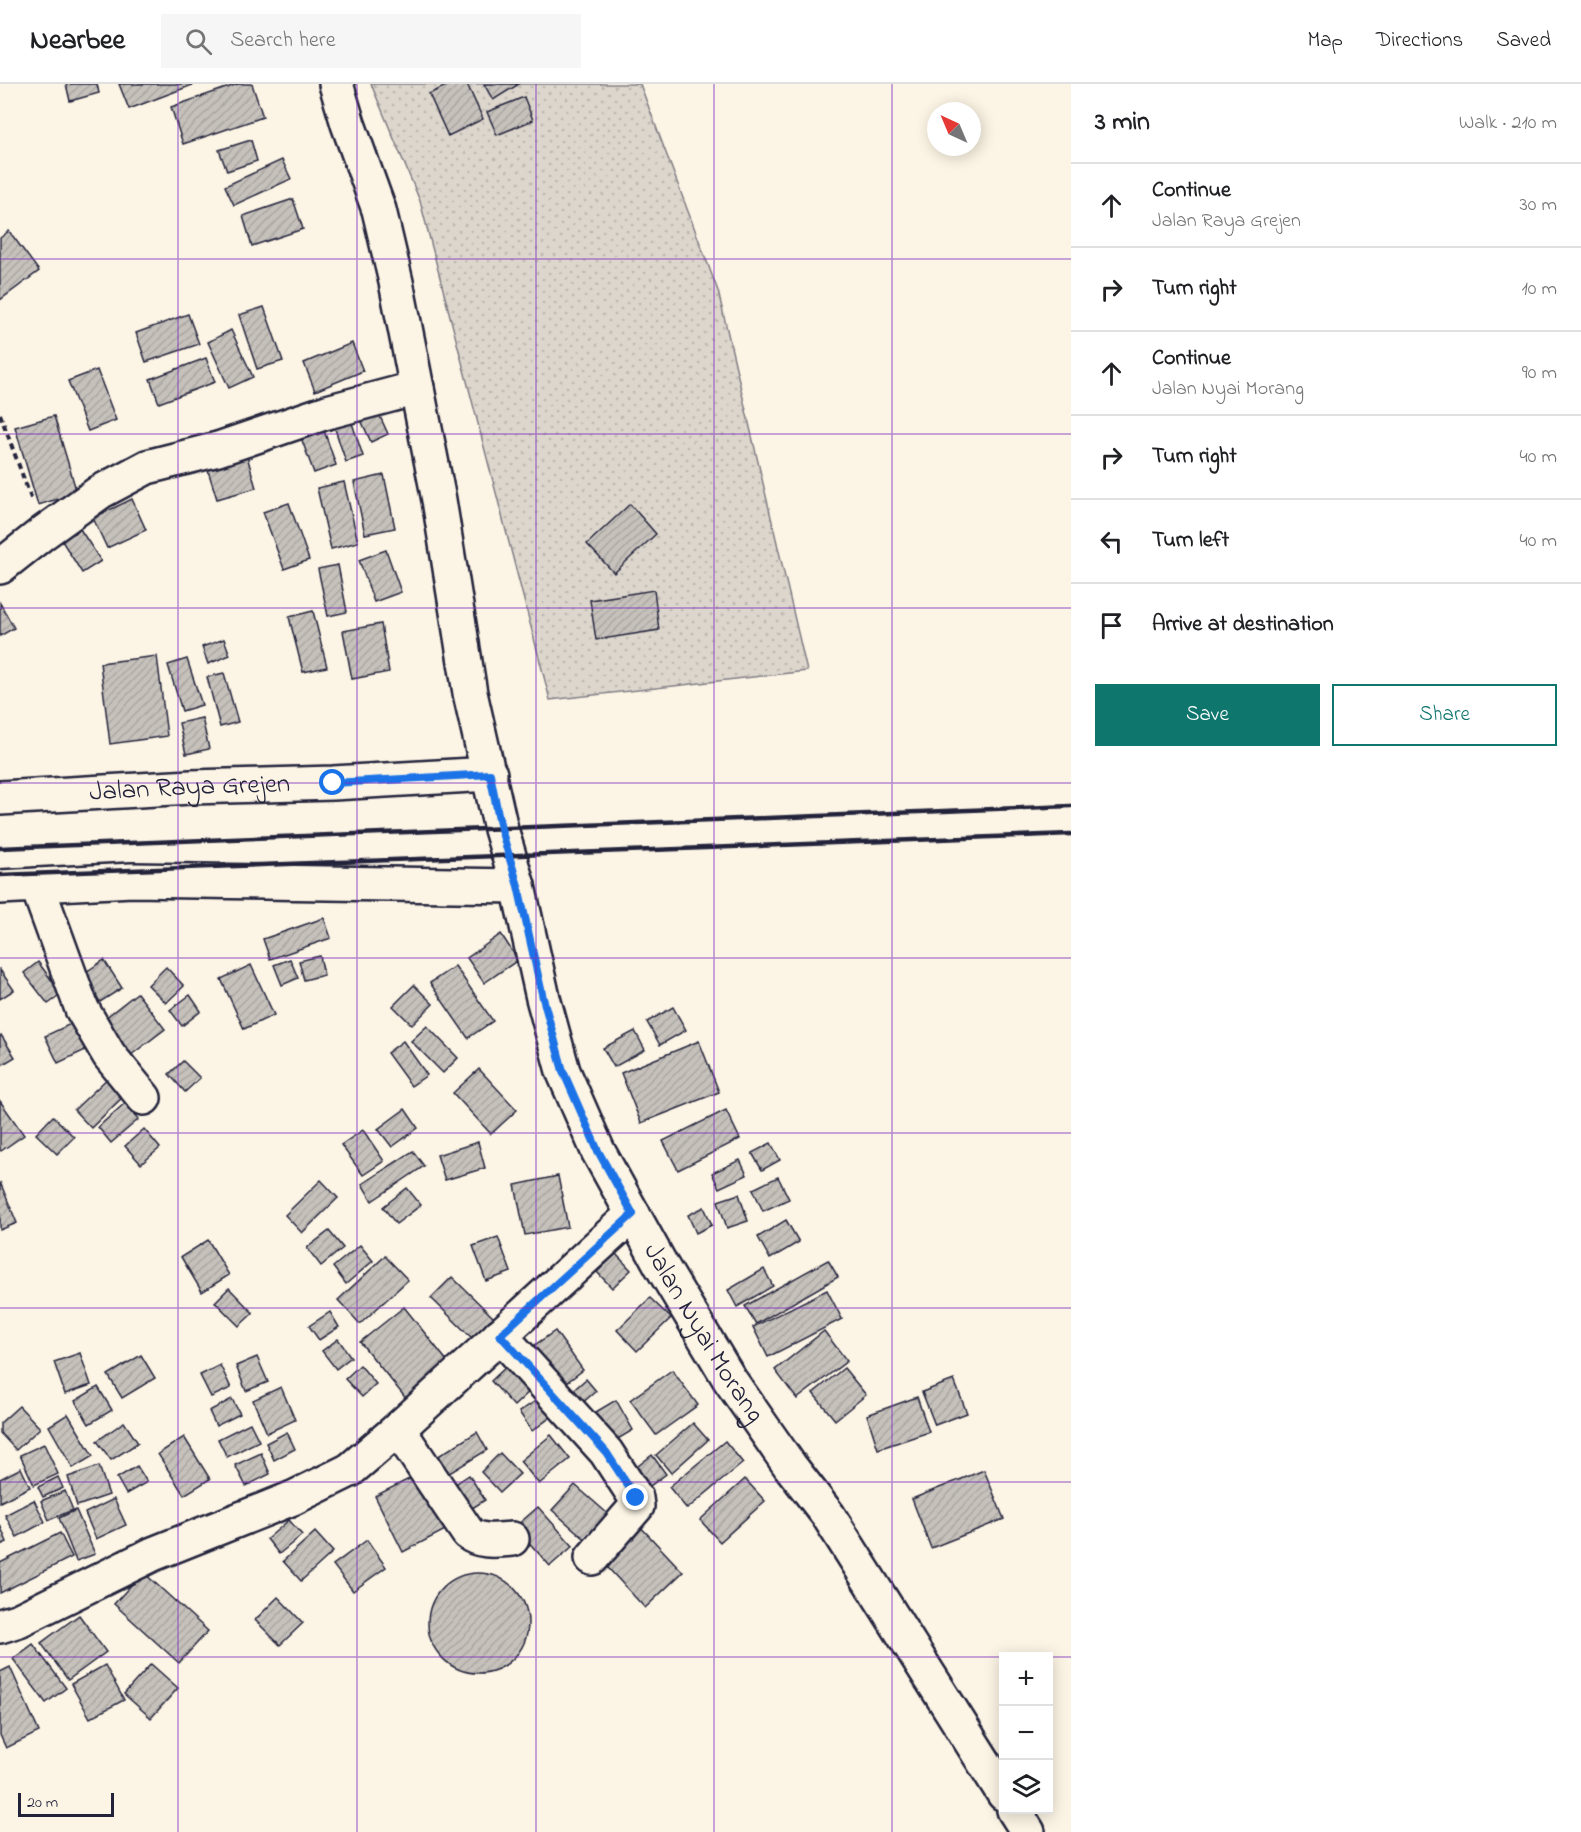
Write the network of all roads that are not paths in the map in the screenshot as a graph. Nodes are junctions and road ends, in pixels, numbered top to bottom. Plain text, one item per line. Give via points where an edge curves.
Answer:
1 (336, 84) edge
2 (417, 388) junction
3 (0, 567) edge
4 (490, 774) junction
5 (0, 798) edge
6 (37, 885) junction
7 (0, 886) edge
8 (518, 886) junction
9 (144, 1098) dead end
10 (633, 1214) junction
11 (500, 1335) junction
12 (398, 1428) junction
13 (512, 1539) dead end
14 (592, 1558) dead end
15 (0, 1626) edge
16 (999, 1786) edge
17 (1017, 1814) edge
18 (1028, 1832) edge

1 - 2 street, Jalan Nyai Morang via 379,210
2 - 3 street via 147,467 100,492
2 - 4 street, Jalan Nyai Morang via 470,693
4 - 5 street, Jalan Raya Grejen
4 - 8 street, Jalan Nyai Morang
6 - 7 street
6 - 8 street via 132,880
6 - 9 street via 82,1009 109,1055
8 - 10 street, Jalan Nyai Morang via 563,1071 598,1151
10 - 11 street
10 - 16 street, Jalan Nyai Morang via 730,1380 828,1515
11 - 12 street
11 - 14 street via 606,1452 636,1498 637,1506
12 - 13 street via 471,1536 489,1541
12 - 15 street via 350,1470 293,1498 153,1554
17 - 18 street

